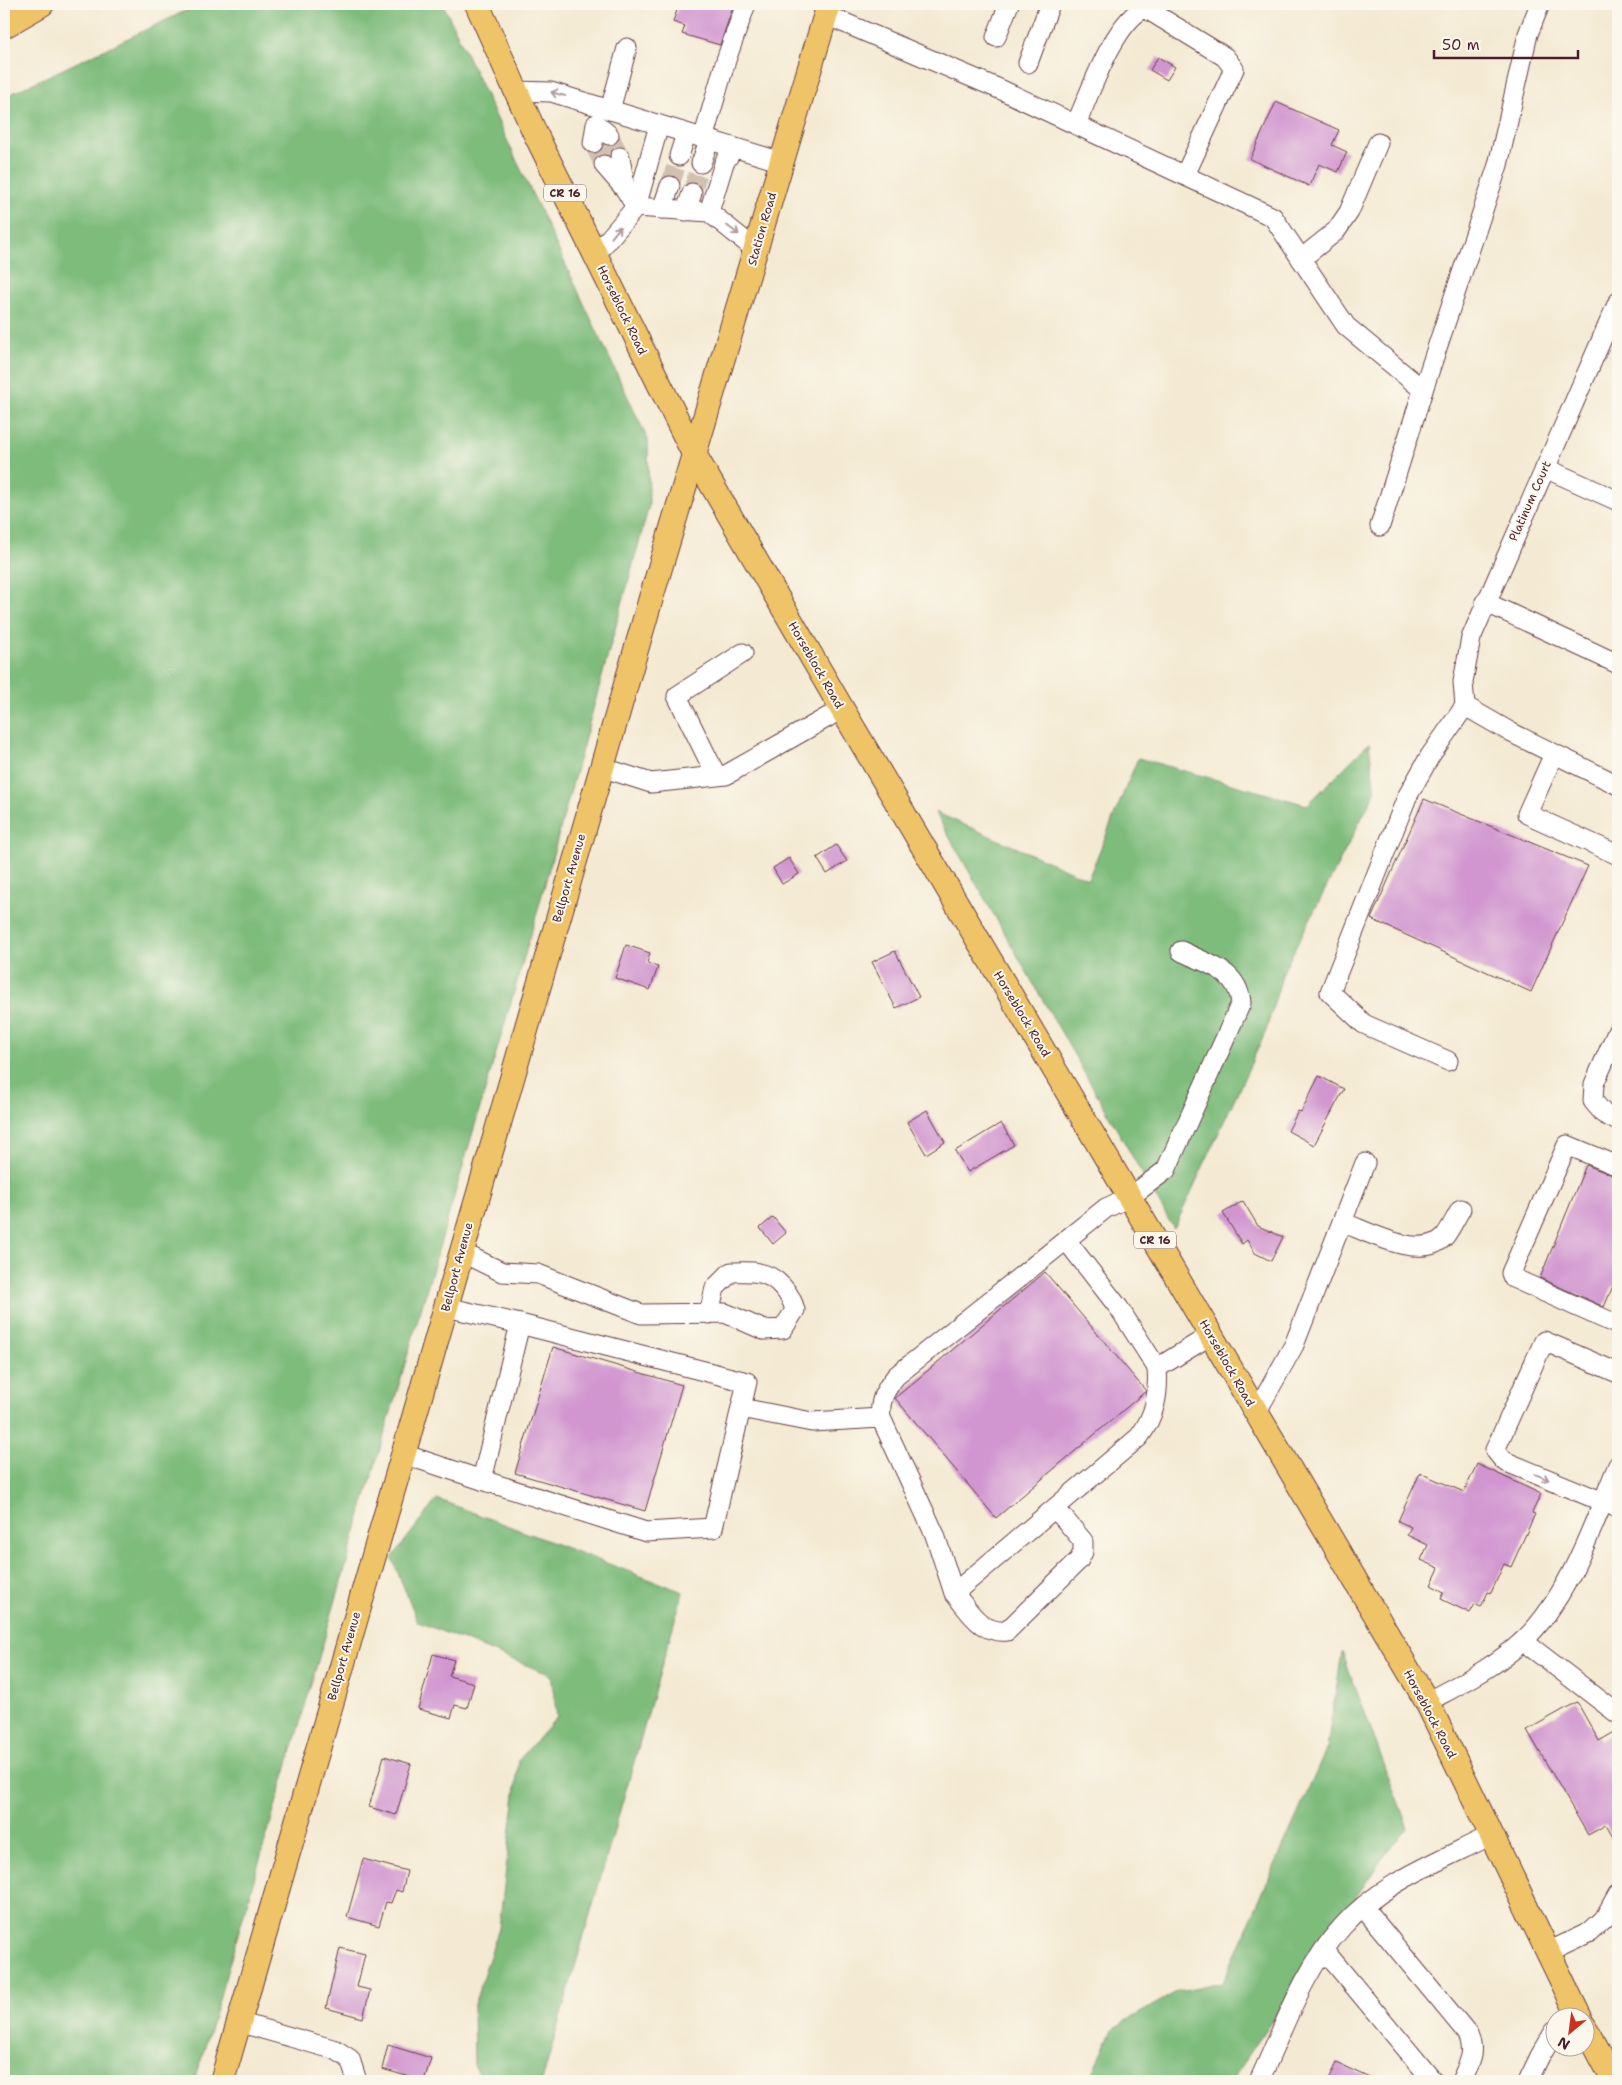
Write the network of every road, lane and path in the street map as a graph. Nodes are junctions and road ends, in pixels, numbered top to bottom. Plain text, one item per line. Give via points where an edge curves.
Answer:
1 (42, 4) edge
2 (477, 4) edge
3 (746, 4) edge
4 (1009, 4) edge
5 (1050, 4) edge
6 (1540, 4) edge
7 (827, 9) edge
8 (4, 26) edge
9 (996, 37) dead end
10 (628, 48) dead end
11 (1028, 63) dead end
12 (516, 91) junction
13 (601, 123) junction
14 (1076, 124) junction
15 (659, 125) junction
16 (700, 138) junction
17 (1378, 143) dead end
18 (734, 148) junction
19 (679, 156) tunnel mouth
20 (612, 161) tunnel mouth
21 (782, 162) junction
22 (701, 163) tunnel mouth
23 (1185, 175) junction
24 (670, 186) tunnel mouth
25 (636, 207) junction
26 (662, 209) junction
27 (709, 212) junction
28 (756, 250) junction
29 (595, 256) junction
30 (1301, 259) junction
31 (1617, 311) edge
32 (1423, 390) junction
33 (694, 454) junction
34 (1545, 468) junction
35 (1618, 501) edge
36 (1380, 526) dead end
37 (1485, 602) junction
38 (743, 653) dead end
39 (1618, 664) edge
40 (1465, 706) junction
41 (842, 709) junction
42 (1554, 754) junction
43 (601, 767) junction
44 (716, 775) junction
45 (1618, 786) edge
46 (1618, 854) edge
47 (1181, 951) dead end
48 (1618, 1030) edge
49 (1448, 1061) dead end
50 (1618, 1121) edge
51 (1366, 1162) dead end
52 (1618, 1166) edge
53 (1130, 1197) junction
54 (1461, 1209) dead end
55 (1342, 1222) junction
56 (1066, 1240) junction
57 (461, 1252) junction
58 (446, 1307) junction
59 (709, 1314) dead end
60 (520, 1324) junction
61 (1618, 1325) edge
62 (1210, 1335) junction
63 (1157, 1368) junction
64 (1618, 1373) edge
65 (740, 1408) junction
66 (1256, 1413) junction
67 (881, 1418) junction
68 (403, 1454) junction
69 (1618, 1465) edge
70 (482, 1480) junction
71 (1610, 1505) edge
72 (1055, 1508) junction
73 (954, 1593) junction
74 (1523, 1641) junction
75 (1427, 1702) junction
76 (1618, 1714) edge
77 (1491, 1835) junction
78 (1618, 1894) edge
79 (1363, 1907) junction
80 (1324, 1950) junction
81 (1548, 1952) junction
82 (1572, 2008) edge
83 (238, 2022) junction
84 (1594, 2048) edge
85 (1544, 2049) edge
86 (222, 2081) edge
87 (357, 2081) edge
88 (1259, 2081) edge
89 (1433, 2081) edge
90 (1462, 2081) edge
91 (1528, 2081) edge
92 (1613, 2081) edge

1 - 8 main road
2 - 12 main road, Horseblock Road / CR 16
3 - 16 street
4 - 9 street
5 - 11 street
6 - 32 street via 1528,34 1498,165
7 - 14 street
7 - 21 main road, Station Road
10 - 13 street
13 -> 12 street via 551,92
12 - 29 main road, Horseblock Road / CR 16
13 - 15 street
14 - 23 street
14 - 23 street via 1116,35 1134,13 1144,8 1225,57 1234,69
15 - 16 street
15 - 25 street
16 - 18 street
16 - 19 street
16 - 22 street
17 - 30 street via 1349,212 1336,230
18 - 21 street
18 - 27 street via 724,162
20 - 25 street
21 - 28 main road, Station Road
23 - 30 street via 1273,217
24 - 26 street
25 - 26 street
29 -> 25 street
26 - 27 street via 689,202
27 -> 28 street
28 - 33 main road, Station Road
29 - 33 main road, Horseblock Road / CR 16
30 - 32 street via 1346,326
31 - 34 street, Platinum Court
32 - 36 street
33 - 41 main road, Horseblock Road / CR 16
33 - 43 main road, Bellport Avenue
34 - 35 street
34 - 37 street, Platinum Court
37 - 39 street
37 - 40 street, Platinum Court via 1466,658
38 - 44 street via 677,696
40 - 42 street
40 - 49 street via 1430,756 1407,797 1330,992 1364,1024
41 - 44 street via 726,775
41 - 53 main road, Horseblock Road / CR 16
42 - 45 street
42 - 46 street via 1527,814
43 - 44 street via 651,784
43 - 57 main road, Bellport Avenue
47 - 53 street via 1232,978 1240,990 1241,1003 1166,1170
48 - 50 street via 1594,1084 1593,1100 1604,1114
51 - 55 street
52 - 61 street via 1568,1145 1511,1273 1520,1282
53 - 56 street via 1106,1208
53 - 62 main road, Horseblock Road / CR 16
54 - 55 street via 1444,1236 1429,1246 1410,1247
55 - 66 street via 1294,1345
56 - 63 street via 1119,1308
56 - 67 street via 896,1376 880,1404
57 - 58 main road, Bellport Avenue
57 - 59 street via 502,1272 538,1274 641,1314
58 - 60 street
58 - 68 main road, Bellport Avenue
60 - 65 street via 746,1382
60 - 70 street
62 - 63 street
62 - 66 main road, Horseblock Road / CR 16
63 - 72 street via 1159,1392 1149,1423 1139,1437
64 -> 71 street via 1544,1341 1495,1450 1498,1456
65 - 67 street via 812,1422
65 - 70 street via 713,1528 646,1532
66 - 75 main road, Horseblock Road / CR 16
67 - 73 street via 934,1535
68 - 70 street
68 - 83 main road, Bellport Avenue
69 - 71 street
71 - 74 street via 1557,1598
72 - 73 street
72 - 73 street via 1083,1542 1083,1552 1079,1560 1007,1631 995,1633 984,1627
74 - 75 street via 1486,1669
74 - 76 street
75 - 77 main road, Horseblock Road / CR 16
77 - 79 street via 1388,1888
77 - 81 main road, Horseblock Road / CR 16
78 - 81 street via 1604,1919 1590,1932
79 - 80 street via 1342,1926
79 - 90 street via 1468,2034 1473,2046
80 - 88 street via 1307,1978
80 - 89 street
81 - 82 main road, Horseblock Road / CR 16
83 - 86 main road, Bellport Avenue
83 - 87 street via 336,2050 350,2059
84 - 92 main road, Horseblock Road / CR 16
85 - 91 street

